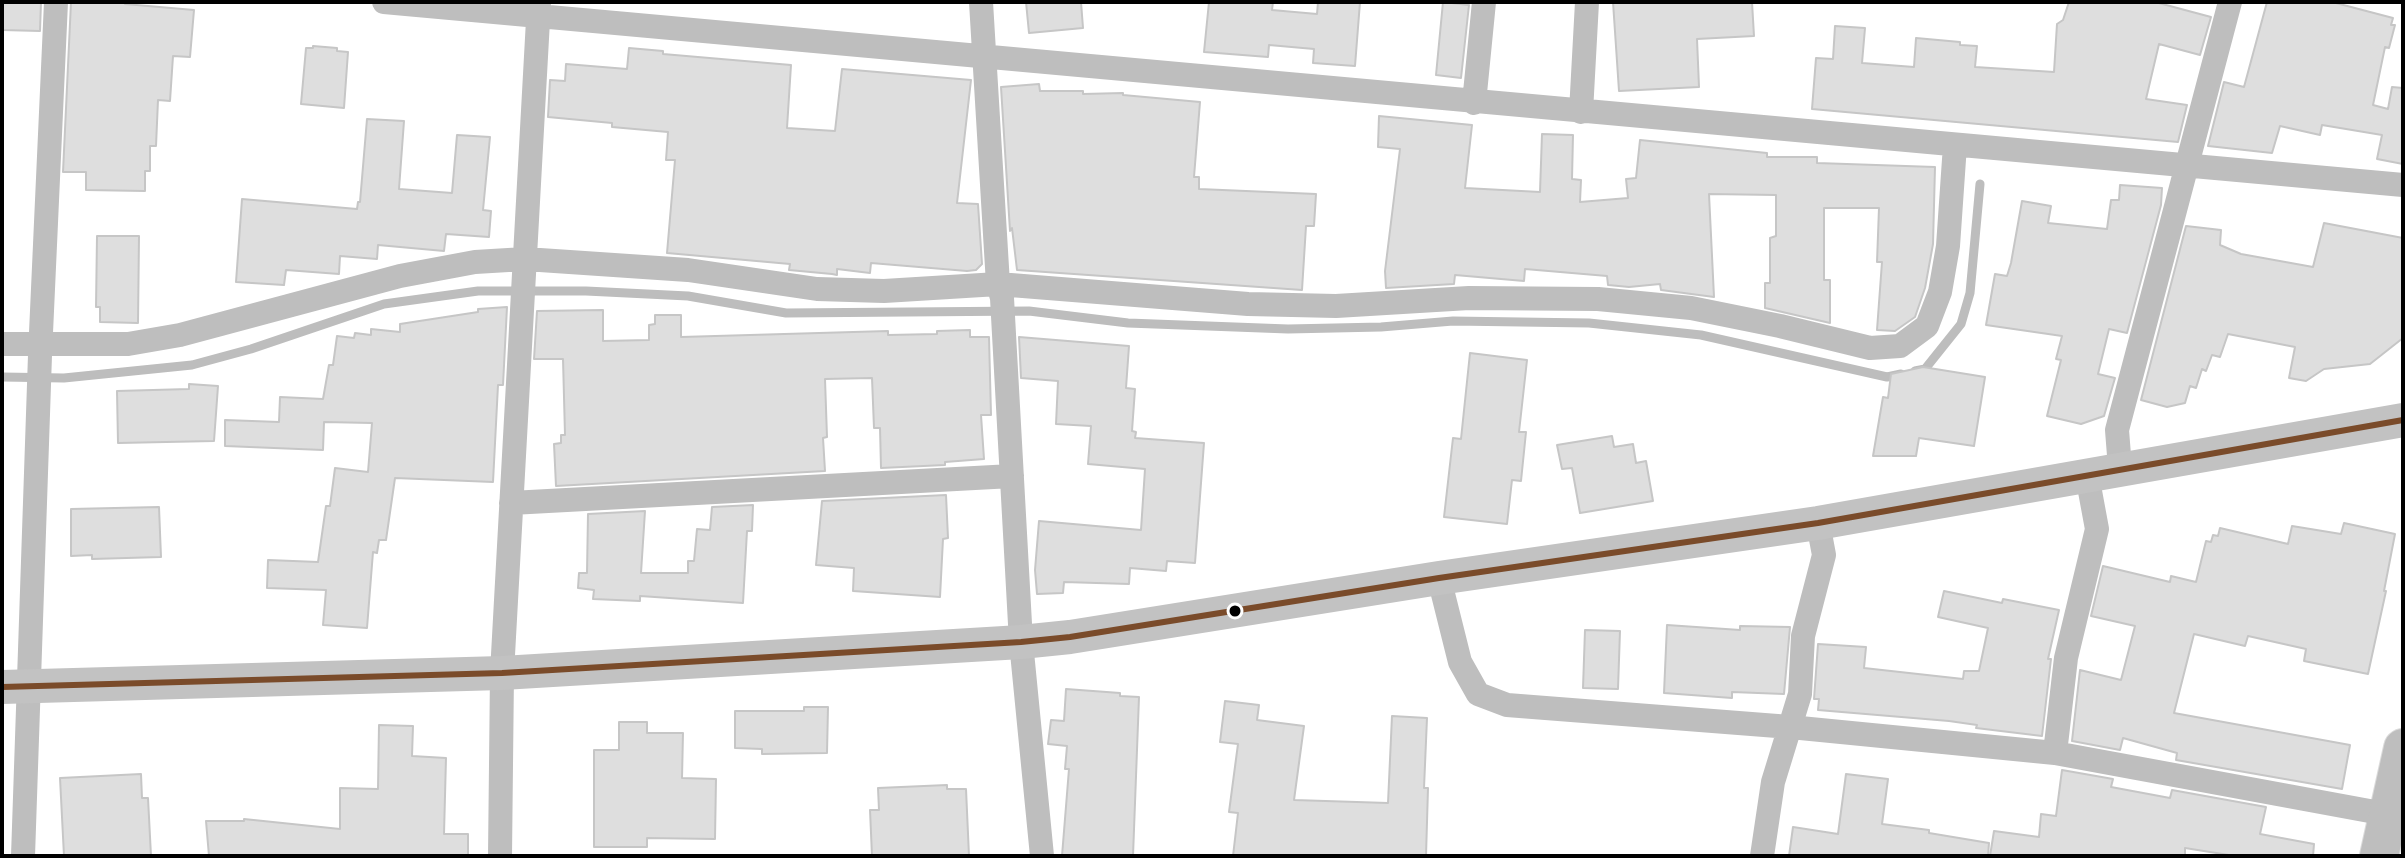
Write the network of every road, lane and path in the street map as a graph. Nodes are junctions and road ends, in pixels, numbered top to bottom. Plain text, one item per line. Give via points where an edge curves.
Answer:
1 (56, 2) edge
2 (384, 2) edge
3 (981, 2) edge
4 (1484, 2) edge
5 (1587, 2) edge
6 (2230, 2) edge
7 (539, 9) edge
8 (984, 55) junction
9 (1474, 103) junction
10 (1581, 112) junction
11 (1955, 145) junction
12 (2187, 164) junction
13 (2403, 185) edge
14 (524, 266) junction
15 (1001, 301) junction
16 (2, 344) edge
17 (40, 349) junction
18 (2403, 420) edge
19 (2120, 468) junction
20 (2087, 475) junction
21 (1012, 476) junction
22 (511, 503) junction
23 (1818, 523) junction
24 (1439, 578) junction
25 (1021, 642) junction
26 (502, 673) junction
27 (16, 687) edge
28 (1790, 727) junction
29 (2403, 748) edge
30 (2055, 753) junction
31 (2396, 816) edge
32 (23, 856) edge
33 (500, 856) edge
34 (1042, 856) edge
35 (1762, 856) edge
36 (2379, 856) edge

1 - 17 street
2 - 7 street
3 - 8 street
4 - 9 street
5 - 10 street
6 - 12 street
7 - 8 street
7 - 14 street
8 - 9 street
8 - 15 street
9 - 10 street
10 - 11 street
11 - 12 street
11 - 15 street via 1940,292 1927,326 1900,346 1870,348 1691,308 1598,299 1469,298 1336,306
12 - 13 street
12 - 19 street via 2117,430
14 - 15 street via 688,270 817,289
14 - 17 street via 475,262 400,276 180,335
14 - 22 street
15 - 21 street
16 - 17 street
17 - 27 street
18 - 19 main road
19 - 20 main road
20 - 23 main road
20 - 30 street via 2097,529 2066,658
21 - 22 street
21 - 25 street
22 - 26 street
23 - 24 main road
23 - 28 street via 1824,555 1803,636 1800,694
24 - 25 main road
24 - 28 street via 1460,662 1478,694 1507,705
25 - 26 main road
25 - 34 street
26 - 27 main road
26 - 33 street
27 - 32 street
28 - 30 street
28 - 35 street via 1773,782
29 - 31 main road
30 - 31 street
31 - 36 main road

